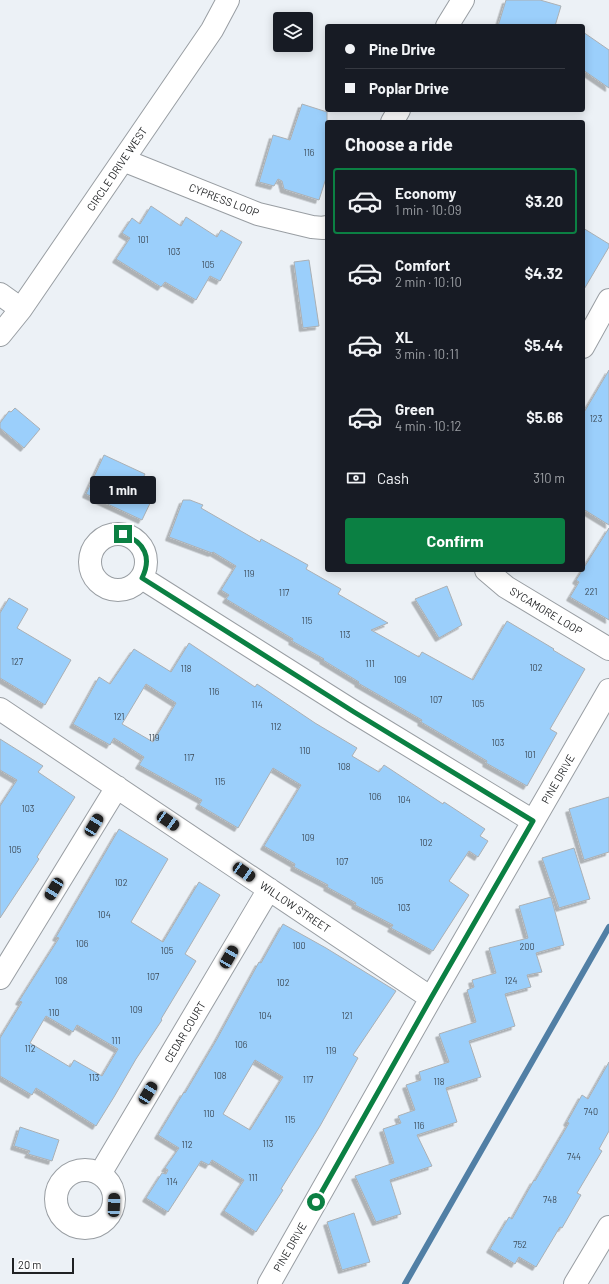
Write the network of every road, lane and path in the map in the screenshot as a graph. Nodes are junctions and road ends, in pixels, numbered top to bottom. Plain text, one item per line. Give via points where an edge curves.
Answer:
1 (228, 0) edge
2 (463, 0) edge
3 (449, 24) edge
4 (123, 160) junction
5 (325, 228) edge
6 (0, 294) edge
7 (609, 300) edge
8 (21, 309) junction
9 (0, 335) edge
10 (585, 343) edge
11 (488, 572) edge
12 (142, 578) dead end
13 (609, 649) edge
14 (609, 690) edge
15 (0, 709) edge
16 (117, 787) junction
17 (533, 821) junction
18 (269, 889) junction
19 (0, 978) edge
20 (431, 998) junction
21 (100, 1174) dead end
22 (609, 1227) edge
23 (269, 1284) edge
24 (575, 1284) edge

1 - 4 street, CIRCLE DRIVE WEST via 212,30
2 - 3 street
4 - 5 street, CYPRESS LOOP via 258,214 312,227
4 - 8 street, CIRCLE DRIVE WEST
6 - 8 street
7 - 10 street
8 - 9 street, CIRCLE DRIVE WEST
11 - 13 street, SYCAMORE LOOP via 506,587
12 - 17 street
14 - 17 street, PINE DRIVE
15 - 16 street, WILLOW STREET
16 - 18 street, WILLOW STREET
16 - 19 street
17 - 20 street, PINE DRIVE
18 - 20 street, WILLOW STREET
18 - 21 street, CEDAR COURT
20 - 23 street, PINE DRIVE
22 - 24 street

